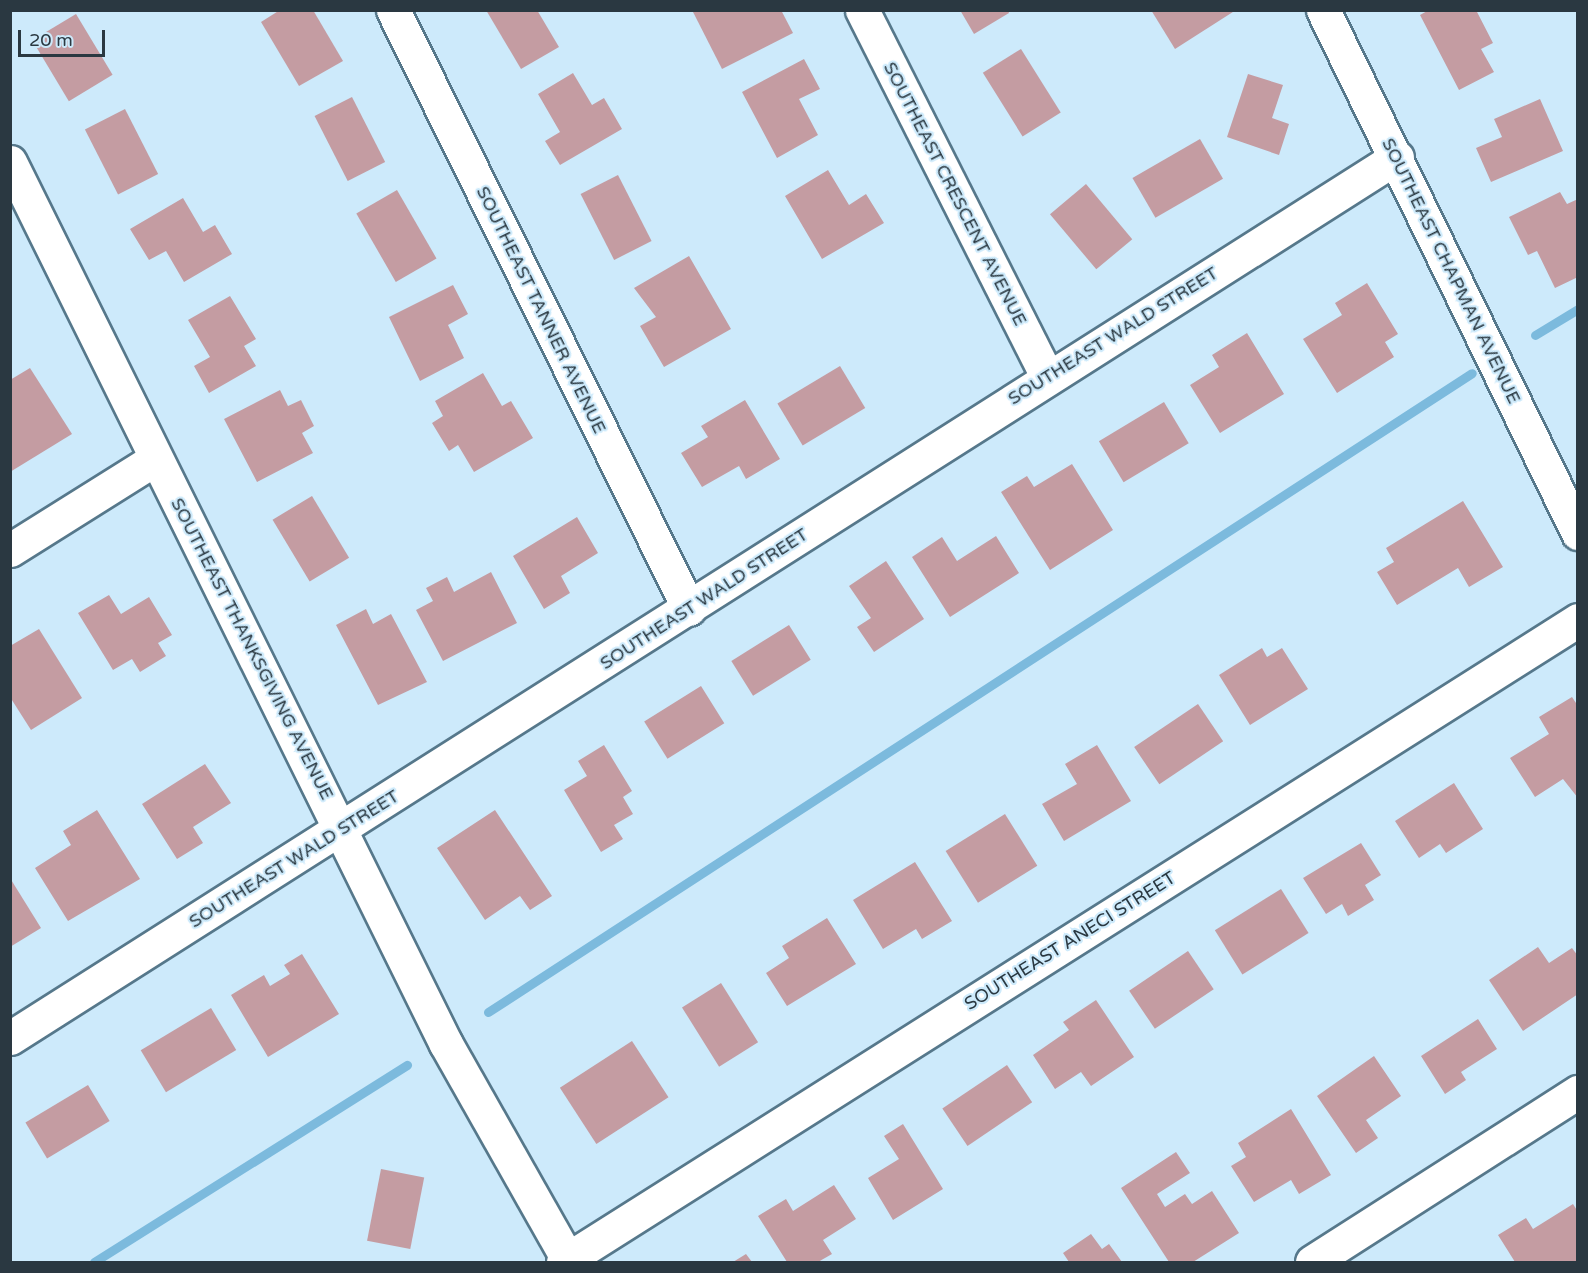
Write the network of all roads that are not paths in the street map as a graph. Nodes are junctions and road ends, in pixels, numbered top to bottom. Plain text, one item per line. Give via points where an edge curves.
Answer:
1 (393, 10) edge
2 (862, 10) edge
3 (1323, 10) edge
4 (1397, 157) junction
5 (10, 162) edge
6 (1047, 377) junction
7 (155, 459) junction
8 (1578, 533) edge
9 (10, 550) edge
10 (689, 609) junction
11 (1578, 620) edge
12 (343, 828) junction
13 (10, 1038) edge
14 (1578, 1092) edge
15 (565, 1261) edge
16 (1312, 1263) edge

1 - 10 street, SOUTHEAST TANNER AVENUE
2 - 6 street, SOUTHEAST CRESCENT AVENUE
3 - 4 street, SOUTHEAST CHAPMAN AVENUE
4 - 6 street, SOUTHEAST WALD STREET
4 - 8 street, SOUTHEAST CHAPMAN AVENUE
5 - 7 street, SOUTHEAST THANKSGIVING AVENUE
6 - 10 street, SOUTHEAST WALD STREET
7 - 9 street
7 - 12 street, SOUTHEAST THANKSGIVING AVENUE
10 - 12 street, SOUTHEAST WALD STREET
11 - 15 street, SOUTHEAST ANECI STREET
12 - 13 street, SOUTHEAST WALD STREET
12 - 15 street, SOUTHEAST THANKSGIVING AVENUE via 446,1044
14 - 16 street

